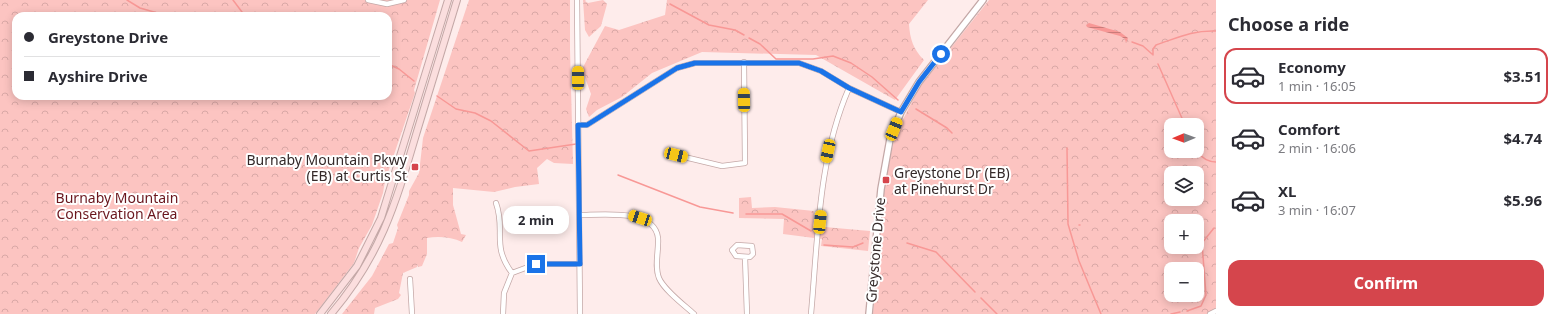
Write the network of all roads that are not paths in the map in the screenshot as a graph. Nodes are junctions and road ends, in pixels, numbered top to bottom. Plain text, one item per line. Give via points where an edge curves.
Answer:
1 (368, 0) edge
2 (404, 0) edge
3 (448, 0) edge
4 (457, 0) edge
5 (578, 0) edge
6 (983, 0) edge
7 (744, 62) junction
8 (849, 88) junction
9 (901, 112) junction
10 (578, 125) junction
11 (676, 155) dead end
12 (496, 203) dead end
13 (579, 215) junction
14 (745, 257) junction
15 (580, 264) junction
16 (512, 273) junction
17 (410, 279) dead end
18 (689, 310) junction
19 (1216, 311) edge
20 (320, 314) edge
21 (331, 314) edge
22 (412, 314) edge
23 (504, 314) edge
24 (580, 314) edge
25 (685, 314) edge
26 (694, 314) edge
27 (746, 314) edge
28 (811, 314) edge
29 (869, 314) edge
30 (1210, 314) edge

1 - 2 street via 387,4
3 - 20 main road via 388,200 378,225 357,266
4 - 21 main road via 386,229 357,281
5 - 10 street
6 - 9 street, Greystone Drive via 919,82
7 - 8 street via 799,63 821,71
7 - 10 street via 695,63 682,66 587,125
7 - 11 street via 745,163 727,167
8 - 9 street
8 - 28 street via 834,126 826,160
9 - 29 street, Greystone Drive via 884,161
10 - 13 street
12 - 16 street via 499,213 499,246 502,258
13 - 15 street
13 - 18 street via 630,215 649,223 656,231 658,239 659,278
14 - 14 street via 753,254 752,246 734,247 732,252 736,256
14 - 27 street
15 - 16 street via 536,264
15 - 24 street
16 - 23 street via 505,287
17 - 22 street
18 - 25 street
18 - 26 street
19 - 30 street

